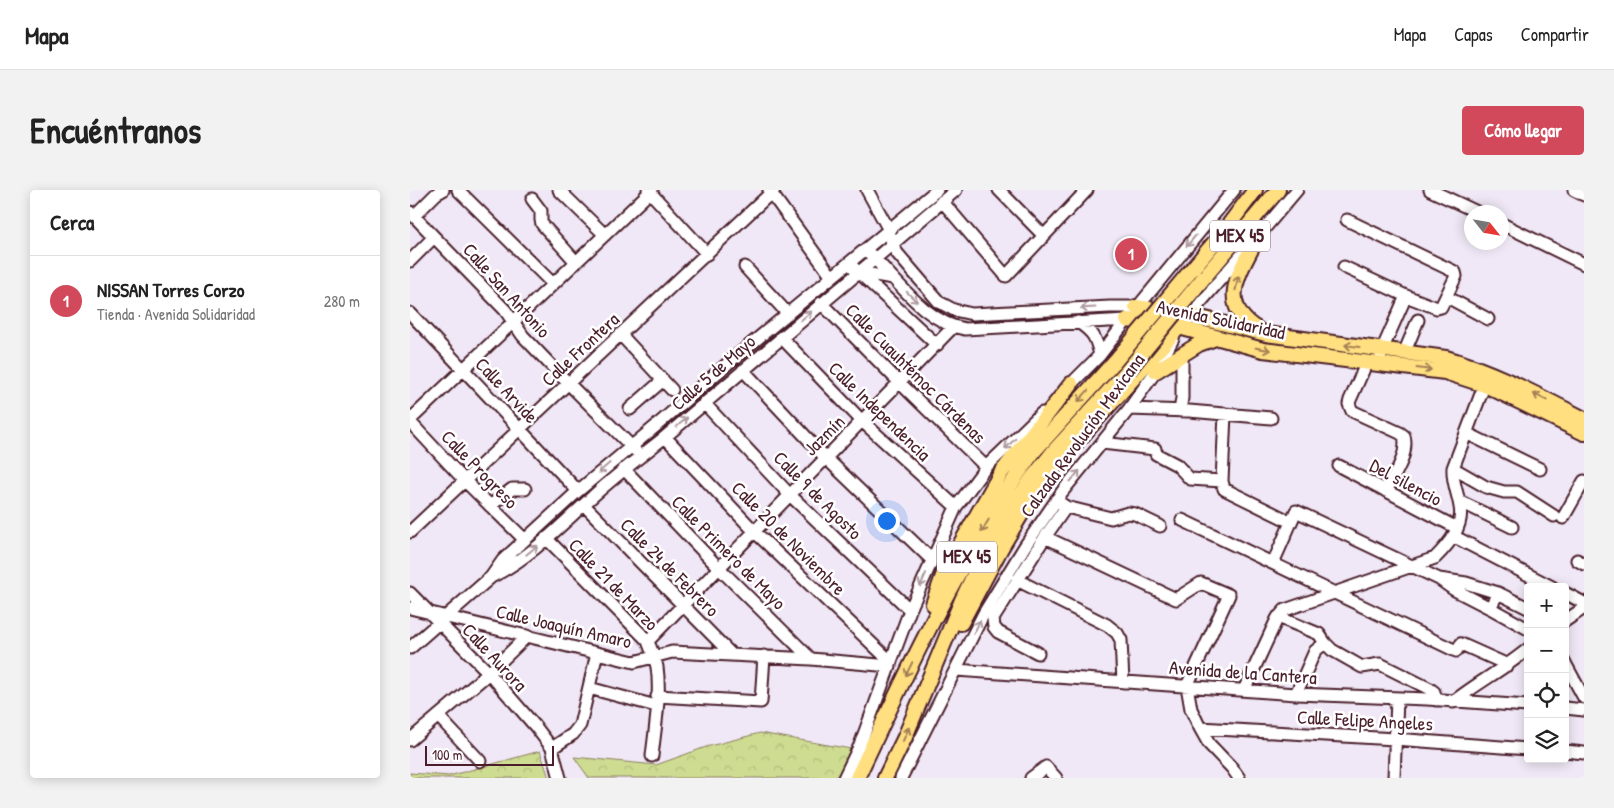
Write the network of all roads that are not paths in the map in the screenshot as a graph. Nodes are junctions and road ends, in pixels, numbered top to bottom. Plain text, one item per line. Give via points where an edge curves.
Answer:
1 (443, 190) edge
2 (458, 190) edge
3 (558, 190) edge
4 (867, 190) edge
5 (956, 190) edge
6 (999, 190) edge
7 (1234, 190) edge
8 (1255, 190) edge
9 (1278, 190) edge
10 (1297, 190) edge
11 (1430, 190) edge
12 (1574, 190) edge
13 (650, 191) edge
14 (771, 191) edge
15 (934, 191) edge
16 (1080, 192) edge
17 (1452, 195) edge
18 (1584, 195) edge
19 (532, 199) dead end
20 (942, 201) junction
21 (1467, 205) edge
22 (412, 214) edge
23 (1347, 220) dead end
24 (1509, 227) edge
25 (889, 230) junction
26 (605, 235) junction
27 (1043, 235) junction
28 (1258, 236) junction
29 (434, 237) junction
30 (892, 244) junction
31 (707, 254) junction
32 (870, 254) junction
33 (410, 261) edge
34 (576, 262) junction
35 (1584, 264) edge
36 (745, 267) dead end
37 (1344, 267) dead end
38 (854, 268) junction
39 (832, 277) junction
40 (894, 278) junction
41 (553, 284) junction
42 (1406, 296) junction
43 (1447, 297) junction
44 (821, 303) junction
45 (1136, 308) junction
46 (410, 313) edge
47 (788, 314) junction
48 (1190, 315) junction
49 (1488, 319) dead end
50 (1127, 320) junction
51 (1418, 320) dead end
52 (513, 322) junction
53 (1078, 322) junction
54 (953, 327) junction
55 (1179, 327) junction
56 (1266, 334) junction
57 (621, 335) junction
58 (781, 337) junction
59 (1216, 338) junction
60 (937, 345) junction
61 (1405, 352) junction
62 (1182, 354) junction
63 (1100, 355) junction
64 (1376, 358) junction
65 (463, 369) junction
66 (743, 370) junction
67 (1156, 371) junction
68 (1487, 378) junction
69 (663, 380) junction
70 (568, 383) junction
71 (900, 384) junction
72 (1071, 384) junction
73 (672, 390) dead end
74 (704, 403) junction
75 (630, 409) dead end
76 (1129, 409) junction
77 (1180, 411) junction
78 (1225, 414) junction
79 (1272, 418) dead end
80 (1584, 419) edge
81 (410, 421) edge
82 (862, 421) junction
83 (520, 430) junction
84 (1466, 433) junction
85 (1584, 433) edge
86 (665, 437) junction
87 (1102, 444) junction
88 (631, 446) junction
89 (641, 456) junction
90 (825, 457) junction
91 (1339, 466) dead end
92 (986, 467) junction
93 (1453, 468) junction
94 (624, 469) junction
95 (1540, 470) dead end
96 (465, 481) junction
97 (1222, 481) junction
98 (1584, 481) edge
99 (526, 489) dead end
100 (578, 491) junction
101 (1386, 491) junction
102 (790, 495) junction
103 (1056, 500) junction
104 (1459, 501) junction
105 (584, 504) junction
106 (490, 506) junction
107 (956, 507) junction
108 (1066, 507) junction
109 (1294, 517) junction
110 (1182, 520) dead end
111 (1160, 526) dead end
112 (1512, 527) dead end
113 (410, 532) edge
114 (755, 532) junction
115 (1455, 532) junction
116 (1045, 537) junction
117 (546, 538) junction
118 (525, 540) junction
119 (932, 560) junction
120 (1273, 563) junction
121 (1411, 566) junction
122 (719, 568) junction
123 (491, 576) junction
124 (1017, 580) junction
125 (1439, 580) junction
126 (1545, 583) edge
127 (410, 593) edge
128 (1336, 593) junction
129 (1498, 593) junction
130 (1569, 595) edge
131 (1584, 603) edge
132 (683, 604) junction
133 (1524, 606) edge
134 (410, 608) edge
135 (1490, 608) junction
136 (1584, 608) edge
137 (910, 610) junction
138 (429, 613) junction
139 (1278, 616) junction
140 (1569, 618) edge
141 (443, 620) junction
142 (1526, 628) edge
143 (527, 636) junction
144 (925, 637) junction
145 (648, 641) junction
146 (1325, 643) junction
147 (410, 648) edge
148 (597, 652) junction
149 (1524, 652) edge
150 (1038, 653) dead end
151 (732, 654) junction
152 (654, 656) junction
153 (764, 656) junction
154 (811, 659) junction
155 (890, 664) junction
156 (1508, 666) junction
157 (956, 670) junction
158 (1569, 670) edge
159 (933, 671) junction
160 (489, 673) junction
161 (1123, 682) junction
162 (1187, 686) junction
163 (588, 688) junction
164 (1244, 690) junction
165 (1296, 694) junction
166 (1397, 698) junction
167 (1584, 698) edge
168 (1436, 700) junction
169 (657, 701) junction
170 (1453, 702) junction
171 (1524, 706) edge
172 (1569, 708) edge
173 (1584, 710) edge
174 (438, 716) junction
175 (1200, 728) junction
176 (1395, 739) junction
177 (410, 740) edge
178 (552, 748) junction
179 (865, 748) junction
180 (1524, 749) edge
181 (1569, 751) edge
182 (1584, 753) edge
183 (652, 756) dead end
184 (480, 761) dead end
185 (560, 778) edge
186 (844, 778) edge
187 (857, 778) edge
188 (885, 778) edge
189 (901, 778) edge
190 (1031, 778) edge
191 (1056, 778) edge
192 (1239, 778) edge
193 (1394, 778) edge

1 - 22 street
2 - 41 street
3 - 26 street
4 - 25 street, Avenida Solidaridad
5 - 20 street, Calle 5 de Mayo
6 - 27 street
7 -> 45 street, Calzada Revolución Mexicana
8 -> 144 main road, Calzada Revolución Mexicana / MEX 45, bridge via 1116,360 1024,464 946,593
9 - 159 main road, Calzada Revolución Mexicana / MEX 45, bridge via 1129,369 1033,477 982,558
10 - 28 street, Calzada Revolución Mexicana
11 - 17 street
12 - 18 street
13 - 26 street
13 - 31 street
14 - 31 street, Calle Frontera
14 - 39 street
15 - 25 street, Calle 5 de Mayo
16 - 27 street
17 - 21 street
19 - 34 street via 541,211 542,224
20 - 27 street via 1006,276
20 - 30 street, Calle 5 de Mayo
22 - 29 street, Calle San Antonio
23 - 43 street via 1455,272
24 - 35 street
25 - 30 street, Avenida Solidaridad
25 - 32 street, Calle 5 de Mayo
26 - 34 street
28 - 48 street, Calzada Revolución Mexicana
56 -> 28 main road via 1244,321 1234,304 1237,279
29 - 33 street
29 - 52 street, Calle San Antonio via 506,310
30 - 32 street, Calle 5 de Mayo
45 -> 30 street, Avenida Solidaridad via 972,314 954,310 939,302
31 - 57 street, Calle Frontera
32 - 38 street, Calle 5 de Mayo
32 - 40 street, Avenida Solidaridad
34 - 41 street
36 - 47 street
37 - 42 street
38 - 39 street, Calle 5 de Mayo
38 - 40 street
38 - 44 street, Calle 5 de Mayo
38 - 60 street
39 - 47 street, Calle 5 de Mayo
40 -> 54 street, Avenida Solidaridad via 932,316
41 - 52 street
42 - 43 street via 1437,308
42 - 64 street
43 - 49 street
58 -> 44 street, Calle 5 de Mayo
44 - 71 street, Calle Cuauhtémoc Cárdenas
45 - 48 main road, Avenida Solidaridad
45 - 50 street, Calzada Revolución Mexicana
46 - 65 street, Calle Arvide
47 - 88 street, Calle 5 de Mayo
48 - 55 street, Calzada Revolución Mexicana
48 - 56 main road, Avenida Solidaridad
50 - 53 street, Avenida Solidaridad
50 - 55 main road, Avenida Solidaridad
50 - 63 street, Calzada Revolución Mexicana
51 - 61 street
52 - 65 street
52 - 70 street, Calle San Antonio
53 - 54 street, Avenida Solidaridad
53 - 63 street via 1090,330
54 - 60 street, Jazmín
55 - 59 main road, Avenida Solidaridad
55 - 67 street, Calzada Revolución Mexicana
55 - 159 main road via 1056,465 1028,503
64 -> 56 main road, Avenida Solidaridad
57 - 69 street
57 - 70 street, Calle Frontera
58 - 66 street, Calle 5 de Mayo
58 - 82 street, Calle Independencia
59 - 62 main road
59 -> 64 main road, Avenida Solidaridad via 1263,350
60 - 71 street, Jazmín
61 - 64 main road, Avenida Solidaridad
61 - 68 main road, Avenida Solidaridad via 1446,358
62 - 67 main road
62 - 77 street
63 - 72 street, Calzada Revolución Mexicana
64 -> 68 main road, Avenida Solidaridad
64 - 101 street via 1349,404 1352,411 1404,436 1404,453
65 - 81 street
65 - 83 street, Calle Arvide
66 - 74 street, Calle 5 de Mayo
66 - 90 street
67 - 76 street, Calzada Revolución Mexicana
80 -> 68 main road, Avenida Solidaridad
68 - 84 street
68 - 85 main road, Avenida Solidaridad
69 - 73 street
69 - 75 street
70 - 83 street, Calle Frontera
70 - 88 street, Calle San Antonio
71 - 82 street, Jazmín
71 - 92 street, Calle Cuauhtémoc Cárdenas
72 -> 92 street, Calzada Revolución Mexicana
72 - 144 main road via 1001,473 970,524 944,573
86 -> 74 street, Calle 5 de Mayo
74 - 102 street, Calle 9 de Agosto
76 - 77 street
76 - 87 street, Calzada Revolución Mexicana
77 - 78 street
78 - 79 street
78 - 97 street
81 - 96 street, Calle Progreso
82 - 90 street, Jazmín
82 - 107 street, Calle Independencia
83 - 96 street, Calle Frontera
83 - 100 street, Calle Arvide
84 - 93 street
84 - 95 street
86 - 89 street, Calle 5 de Mayo
86 - 114 street, Calle 20 de Noviembre
87 - 97 street via 1155,449 1156,454 1177,465 1190,479
103 -> 87 street, Calzada Revolución Mexicana
88 - 89 street, Calle San Antonio
88 -> 100 street, Calle 5 de Mayo
89 - 94 street, Calle 5 de Mayo
90 - 102 street, Jazmín
90 - 119 street
91 - 101 street, Del silencio
92 - 107 street, Calzada Revolución Mexicana
93 - 98 street via 1486,487 1517,492 1558,517
93 - 104 street
94 - 105 street, Calle 5 de Mayo
94 - 122 street, Calle Primero de Mayo
96 - 106 street, Calle Progreso
96 - 113 street, Calle Frontera
97 - 109 street via 1224,489
99 - 106 street via 512,489
100 - 118 street, Calle 5 de Mayo
101 - 115 street, Del silencio
102 - 114 street, Jazmín
102 - 137 street, Calle 9 de Agosto
103 - 108 street
157 -> 103 street, Calzada Revolución Mexicana via 984,613
104 - 112 street
104 - 115 street via 1460,518
105 - 117 street, Calle 5 de Mayo
105 - 132 street, Calle 24 de Febrero
106 - 118 street, Calle Progreso
107 - 119 street, Calzada Revolución Mexicana
108 - 111 street via 1111,518 1135,514
108 - 116 street
109 - 120 street
109 - 121 street
110 - 120 street
114 - 122 street, Jazmín
114 - 155 street, Calle 20 de Noviembre
115 - 121 street via 1446,548 1435,558
115 - 126 street, Del silencio
116 - 124 street
116 - 162 street via 1176,599 1201,583 1229,595
123 -> 117 street, Calle 5 de Mayo via 510,568
117 - 145 street, Calle 21 de Marzo
118 - 123 street, Calle 5 de Mayo
119 -> 137 street, Calzada Revolución Mexicana
120 - 128 street
121 - 125 street
121 - 128 street
122 - 132 street, Jazmín
122 - 154 street, Calle Primero de Mayo
123 - 141 street, Calle 5 de Mayo
124 - 150 street via 993,619 994,627
124 - 161 street via 1117,633 1122,640
125 - 129 street via 1466,583
125 - 135 street
127 - 138 street, Calle Aurora
128 - 139 street via 1285,610
128 - 156 street via 1456,651 1461,644
129 - 133 street
129 - 135 street
130 - 131 street
132 - 145 street, Jazmín
132 - 151 street, Calle 24 de Febrero
134 - 138 street
135 - 142 street
136 - 140 street
137 - 155 street, Calzada Revolución Mexicana
138 - 141 street, Calle Aurora
139 - 146 street via 1318,634
139 - 164 street
141 - 143 street, Calle Joaquín Amaro
141 - 147 street, Calle 5 de Mayo
141 - 160 street, Calle Aurora
143 - 148 street, Calle Joaquín Amaro
143 - 160 street
144 -> 179 main road, Calzada Revolución Mexicana / MEX 45
145 - 152 street, Calle 21 de Marzo
146 - 165 street via 1315,651
146 - 168 street via 1362,667 1380,664 1430,689
148 - 152 street, Calle Joaquín Amaro via 634,662
148 - 163 street
149 - 156 street
151 - 152 street, Calle Joaquín Amaro via 672,652
151 - 153 street, Calle Joaquín Amaro
152 - 169 street, Calle 21 de Marzo
153 - 154 street, Calle Joaquín Amaro
153 - 169 street via 761,702
154 - 155 street, Calle Joaquín Amaro
155 - 179 street, Calzada Revolución Mexicana
156 - 170 street
157 - 161 street, Avenida de la Cantera
157 - 189 street, Calzada Revolución Mexicana
158 - 167 street
188 -> 159 main road, Calzada Revolución Mexicana / MEX 45
160 - 174 street
160 - 178 street, Calle Aurora
161 - 162 street, Avenida de la Cantera
162 - 164 street, Avenida de la Cantera
162 - 175 street via 1191,709
163 - 169 street
163 - 178 street via 580,725 574,734
164 - 165 street, Avenida de la Cantera
165 - 166 street, Avenida de la Cantera
166 - 168 street, Avenida de la Cantera
166 - 176 street
168 - 170 street, Avenida de la Cantera
169 - 183 street, Calle 21 de Marzo
170 - 171 street, Avenida de la Cantera
172 - 173 street
174 - 177 street
174 - 184 street
175 - 176 street, Calle Felipe Angeles
175 - 192 street via 1209,744
176 - 180 street, Calle Felipe Angeles
176 - 193 street
178 - 185 street
179 - 186 street, Calzada Revolución Mexicana
179 - 187 main road, Calzada Revolución Mexicana / MEX 45
181 - 182 street
190 - 191 street via 1046,767

